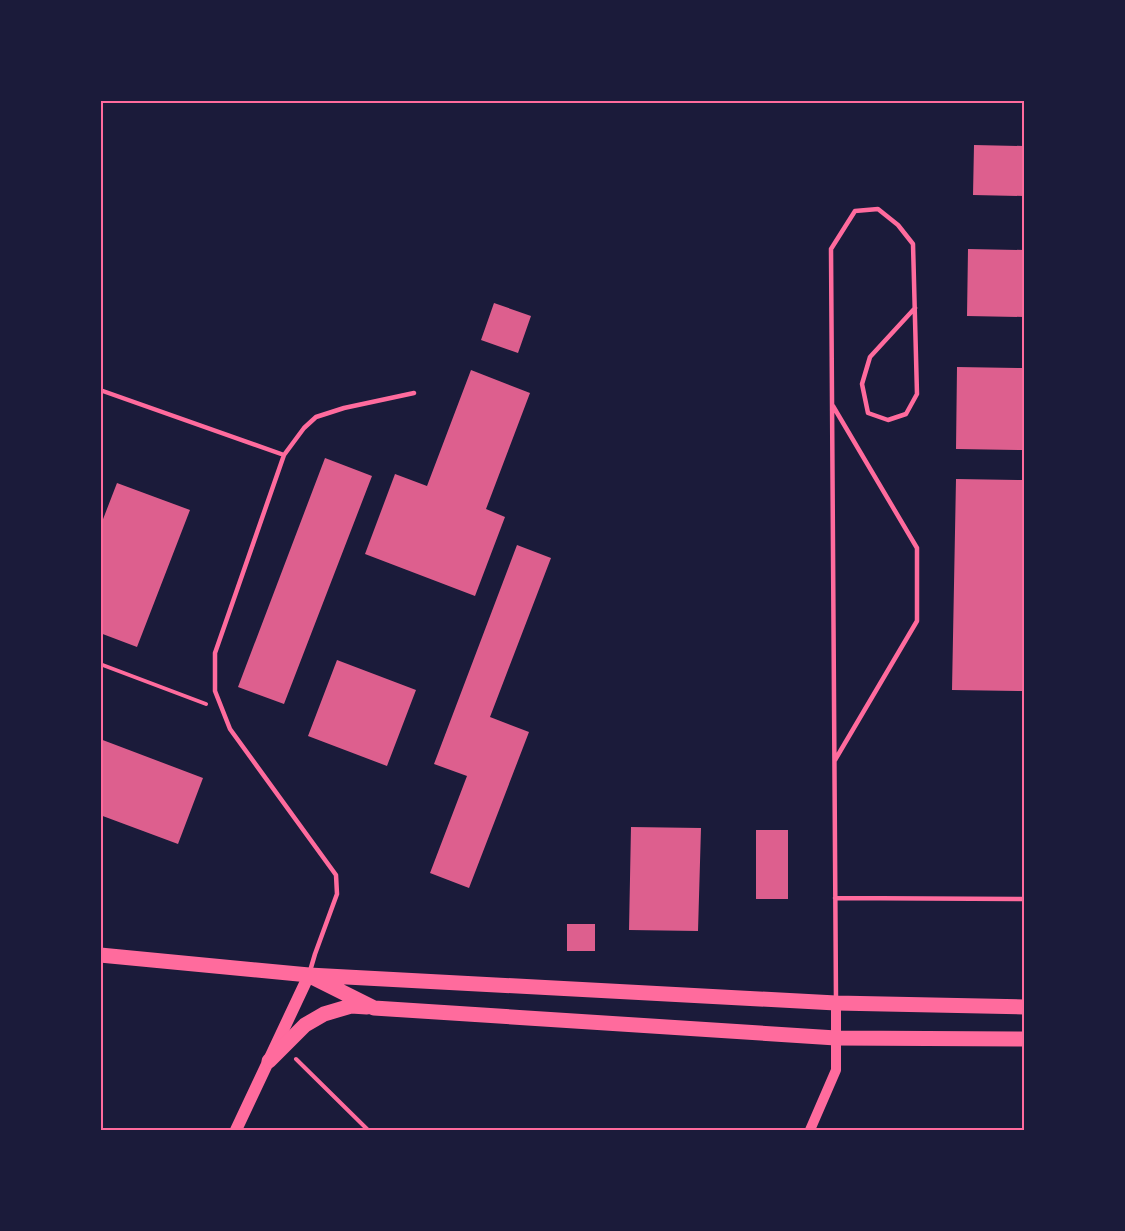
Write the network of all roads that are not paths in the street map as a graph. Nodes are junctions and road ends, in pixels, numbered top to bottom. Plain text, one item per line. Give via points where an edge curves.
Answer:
1 (915, 308) junction
2 (100, 390) edge
3 (414, 393) dead end
4 (832, 404) junction
5 (284, 455) junction
6 (834, 762) junction
7 (835, 898) junction
8 (1024, 899) edge
9 (100, 955) edge
10 (309, 975) junction
11 (836, 1003) junction
12 (1024, 1007) edge
13 (374, 1008) junction
14 (836, 1038) junction
15 (1024, 1039) edge
16 (268, 1061) junction
17 (236, 1131) edge
18 (810, 1131) edge

1 - 1 lane via 870,357 862,384 868,413 888,420 906,414 917,394
1 - 4 lane via 913,244 878,209 855,211 831,249
2 - 5 lane
3 - 5 lane via 316,417
4 - 6 lane
4 - 6 lane via 917,548 917,621
5 - 10 lane via 215,653 215,691 230,729 336,875 337,894
6 - 7 lane
7 - 8 lane
7 - 11 lane
9 - 10 main road
10 - 11 main road
10 - 13 main road
10 - 16 main road
11 - 12 main road
11 - 14 street
13 - 14 main road
13 - 16 main road via 351,1006 324,1014 305,1025
14 - 15 main road
14 - 18 street via 836,1070
16 - 17 main road

